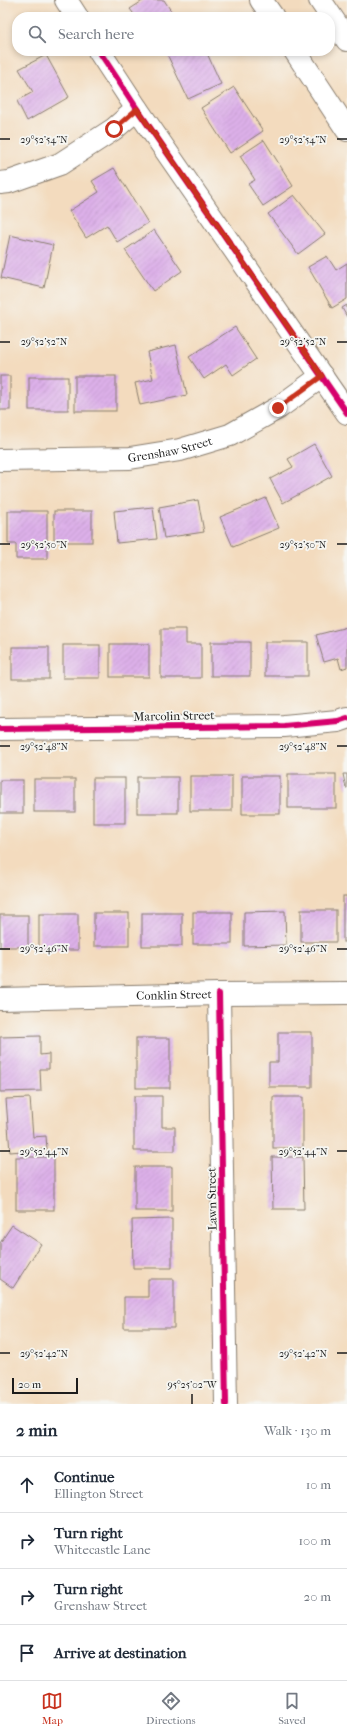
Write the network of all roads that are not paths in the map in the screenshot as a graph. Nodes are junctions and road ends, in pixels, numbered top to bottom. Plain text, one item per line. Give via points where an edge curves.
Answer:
1 (66, 0) edge
2 (261, 0) edge
3 (320, 0) edge
4 (74, 12) edge
5 (269, 12) edge
6 (328, 12) edge
7 (335, 22) edge
8 (347, 40) edge
9 (102, 56) edge
10 (299, 56) edge
11 (341, 108) edge
12 (137, 109) junction
13 (347, 130) edge
14 (0, 183) edge
15 (322, 376) junction
16 (347, 413) edge
17 (0, 460) edge
18 (347, 718) edge
19 (0, 729) edge
20 (347, 993) edge
21 (219, 994) junction
22 (0, 999) edge
23 (226, 1404) edge

1 - 4 street
2 - 5 street
3 - 6 street
7 - 8 street
9 - 12 street
10 - 11 street
11 - 13 street
12 - 14 street via 114,129 60,164
12 - 15 street
15 - 16 street
15 - 17 street, Grenshaw Street via 278,408 230,435 180,450 130,458
18 - 19 street, Marcolin Street via 284,726
20 - 21 street, Conklin Street
21 - 22 street, Conklin Street
21 - 23 street, Lawn Street

